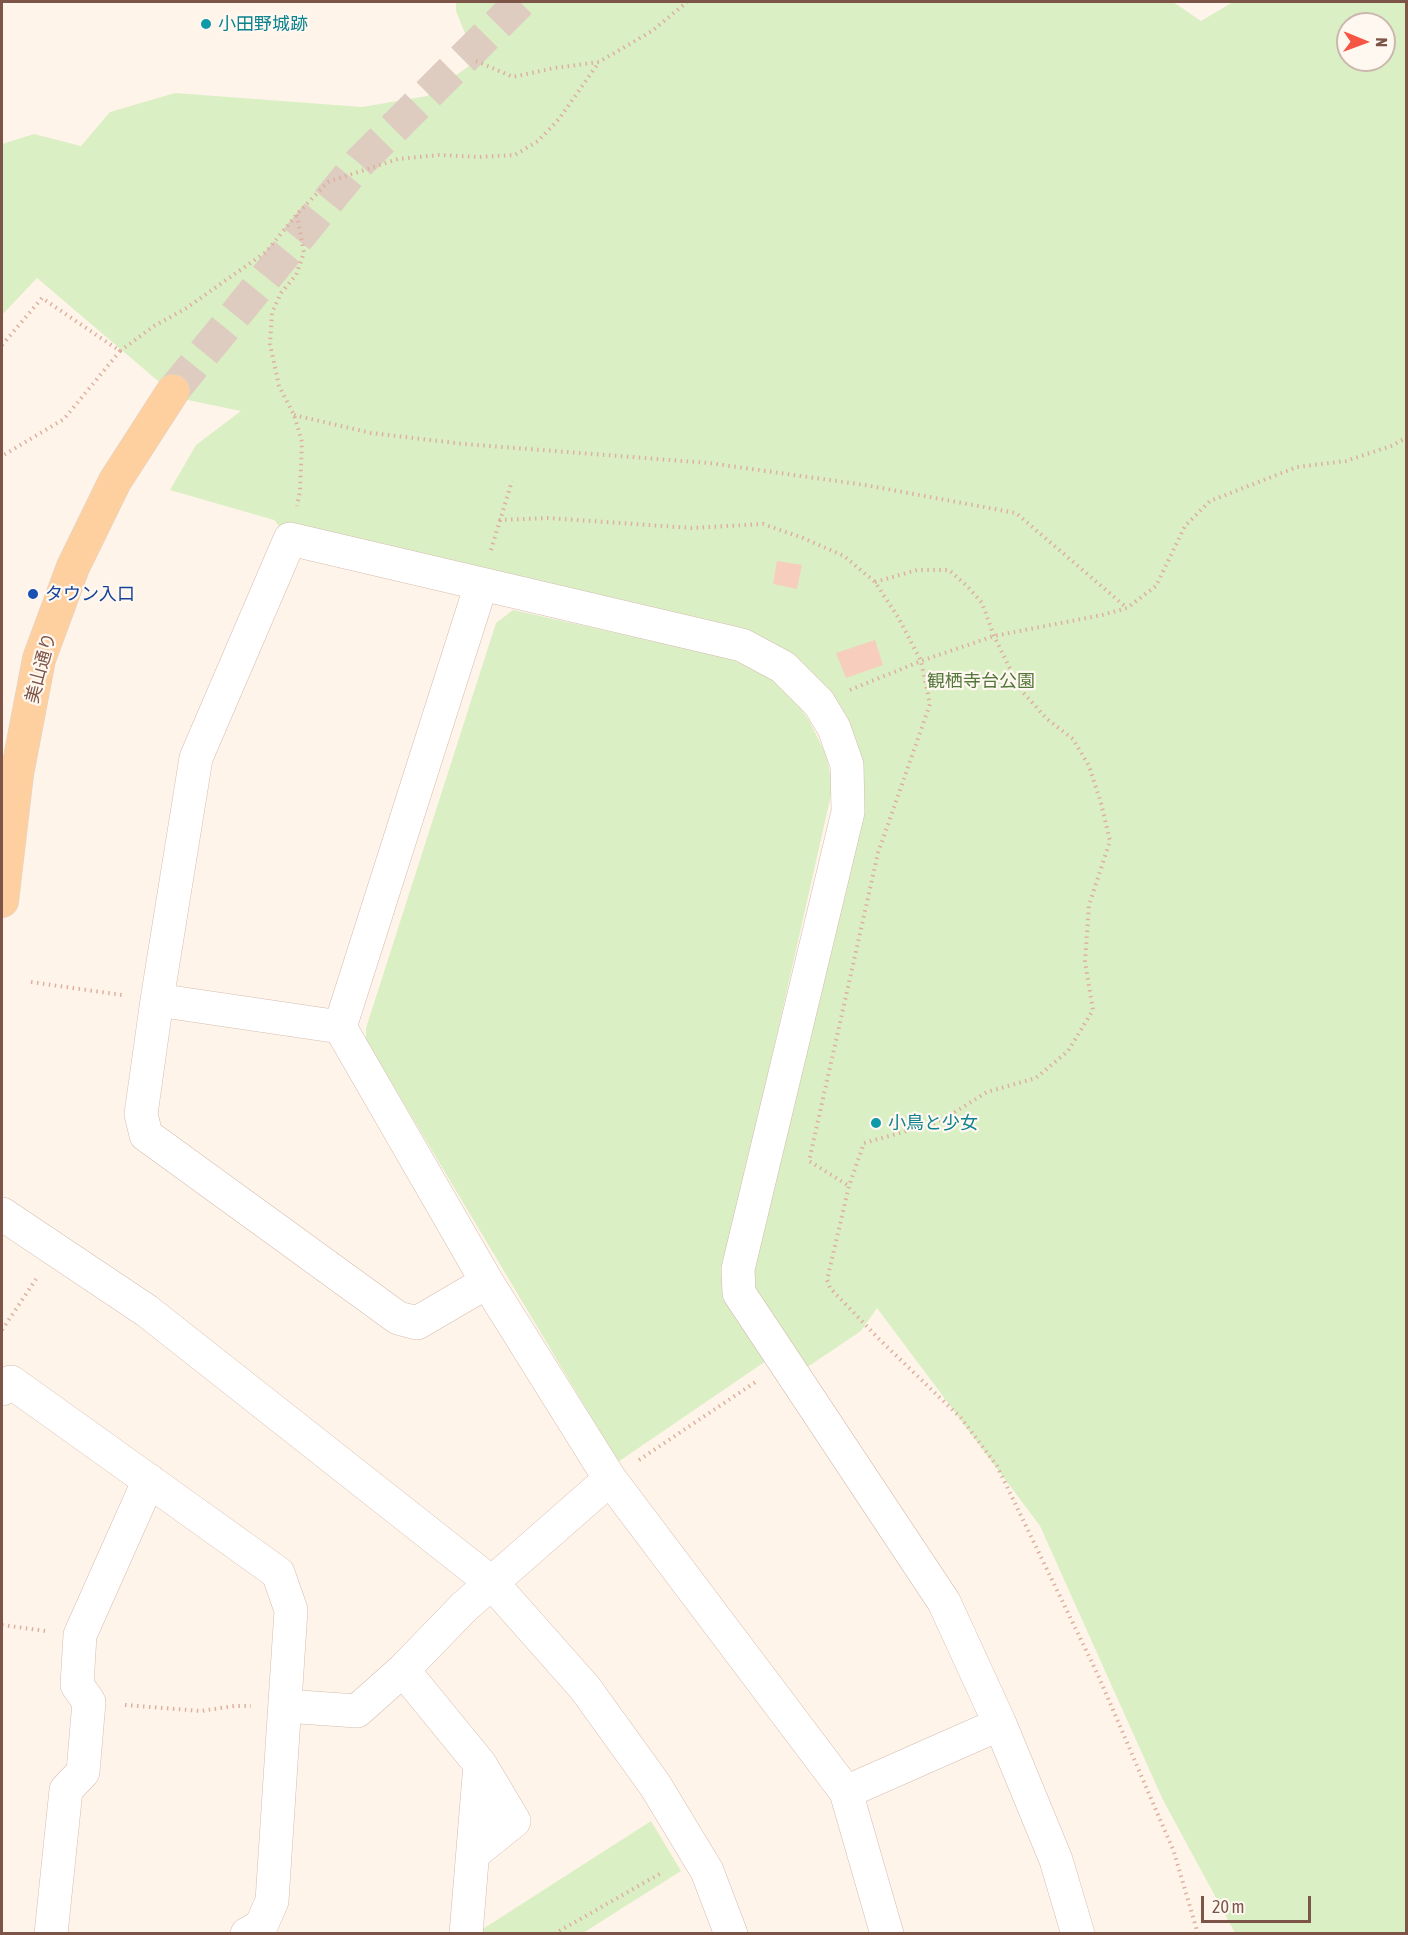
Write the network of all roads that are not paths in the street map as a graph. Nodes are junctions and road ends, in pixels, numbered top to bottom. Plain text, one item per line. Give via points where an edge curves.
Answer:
1 (173, 391) tunnel mouth
2 (481, 585) junction
3 (2, 902) edge
4 (157, 1000) junction
5 (340, 1027) junction
6 (2, 1214) edge
7 (487, 1282) junction
8 (2, 1389) edge
9 (623, 1471) junction
10 (149, 1480) junction
11 (492, 1583) junction
12 (403, 1670) junction
13 (285, 1706) junction
14 (1000, 1724) junction
15 (846, 1792) junction
16 (51, 1934) edge
17 (246, 1934) edge
18 (466, 1934) edge
19 (731, 1934) edge
20 (887, 1934) edge
21 (1078, 1934) edge

1 - 3 main road, 美山通り via 115,481 73,567 39,659 17,774
2 - 4 street via 290,539 196,758
2 - 5 street
2 - 14 street via 742,645 783,667 819,703 834,728 847,765 848,813 738,1269 739,1293 944,1602
4 - 5 street
4 - 7 street via 141,1114 147,1135 398,1318 417,1323
5 - 7 street
6 - 11 street via 147,1311
7 - 9 street
8 - 10 street via 11,1382
9 - 11 street
9 - 15 street
10 - 13 street via 278,1573 291,1610
10 - 16 street via 80,1635 77,1685 89,1701 82,1772 66,1790
11 - 12 street via 464,1606
11 - 19 street via 585,1688 655,1785 707,1871
12 - 13 street via 357,1711
12 - 18 street via 480,1764 514,1821 474,1853
13 - 17 street via 272,1901 261,1926
14 - 15 street
14 - 21 street via 1056,1860
15 - 20 street

